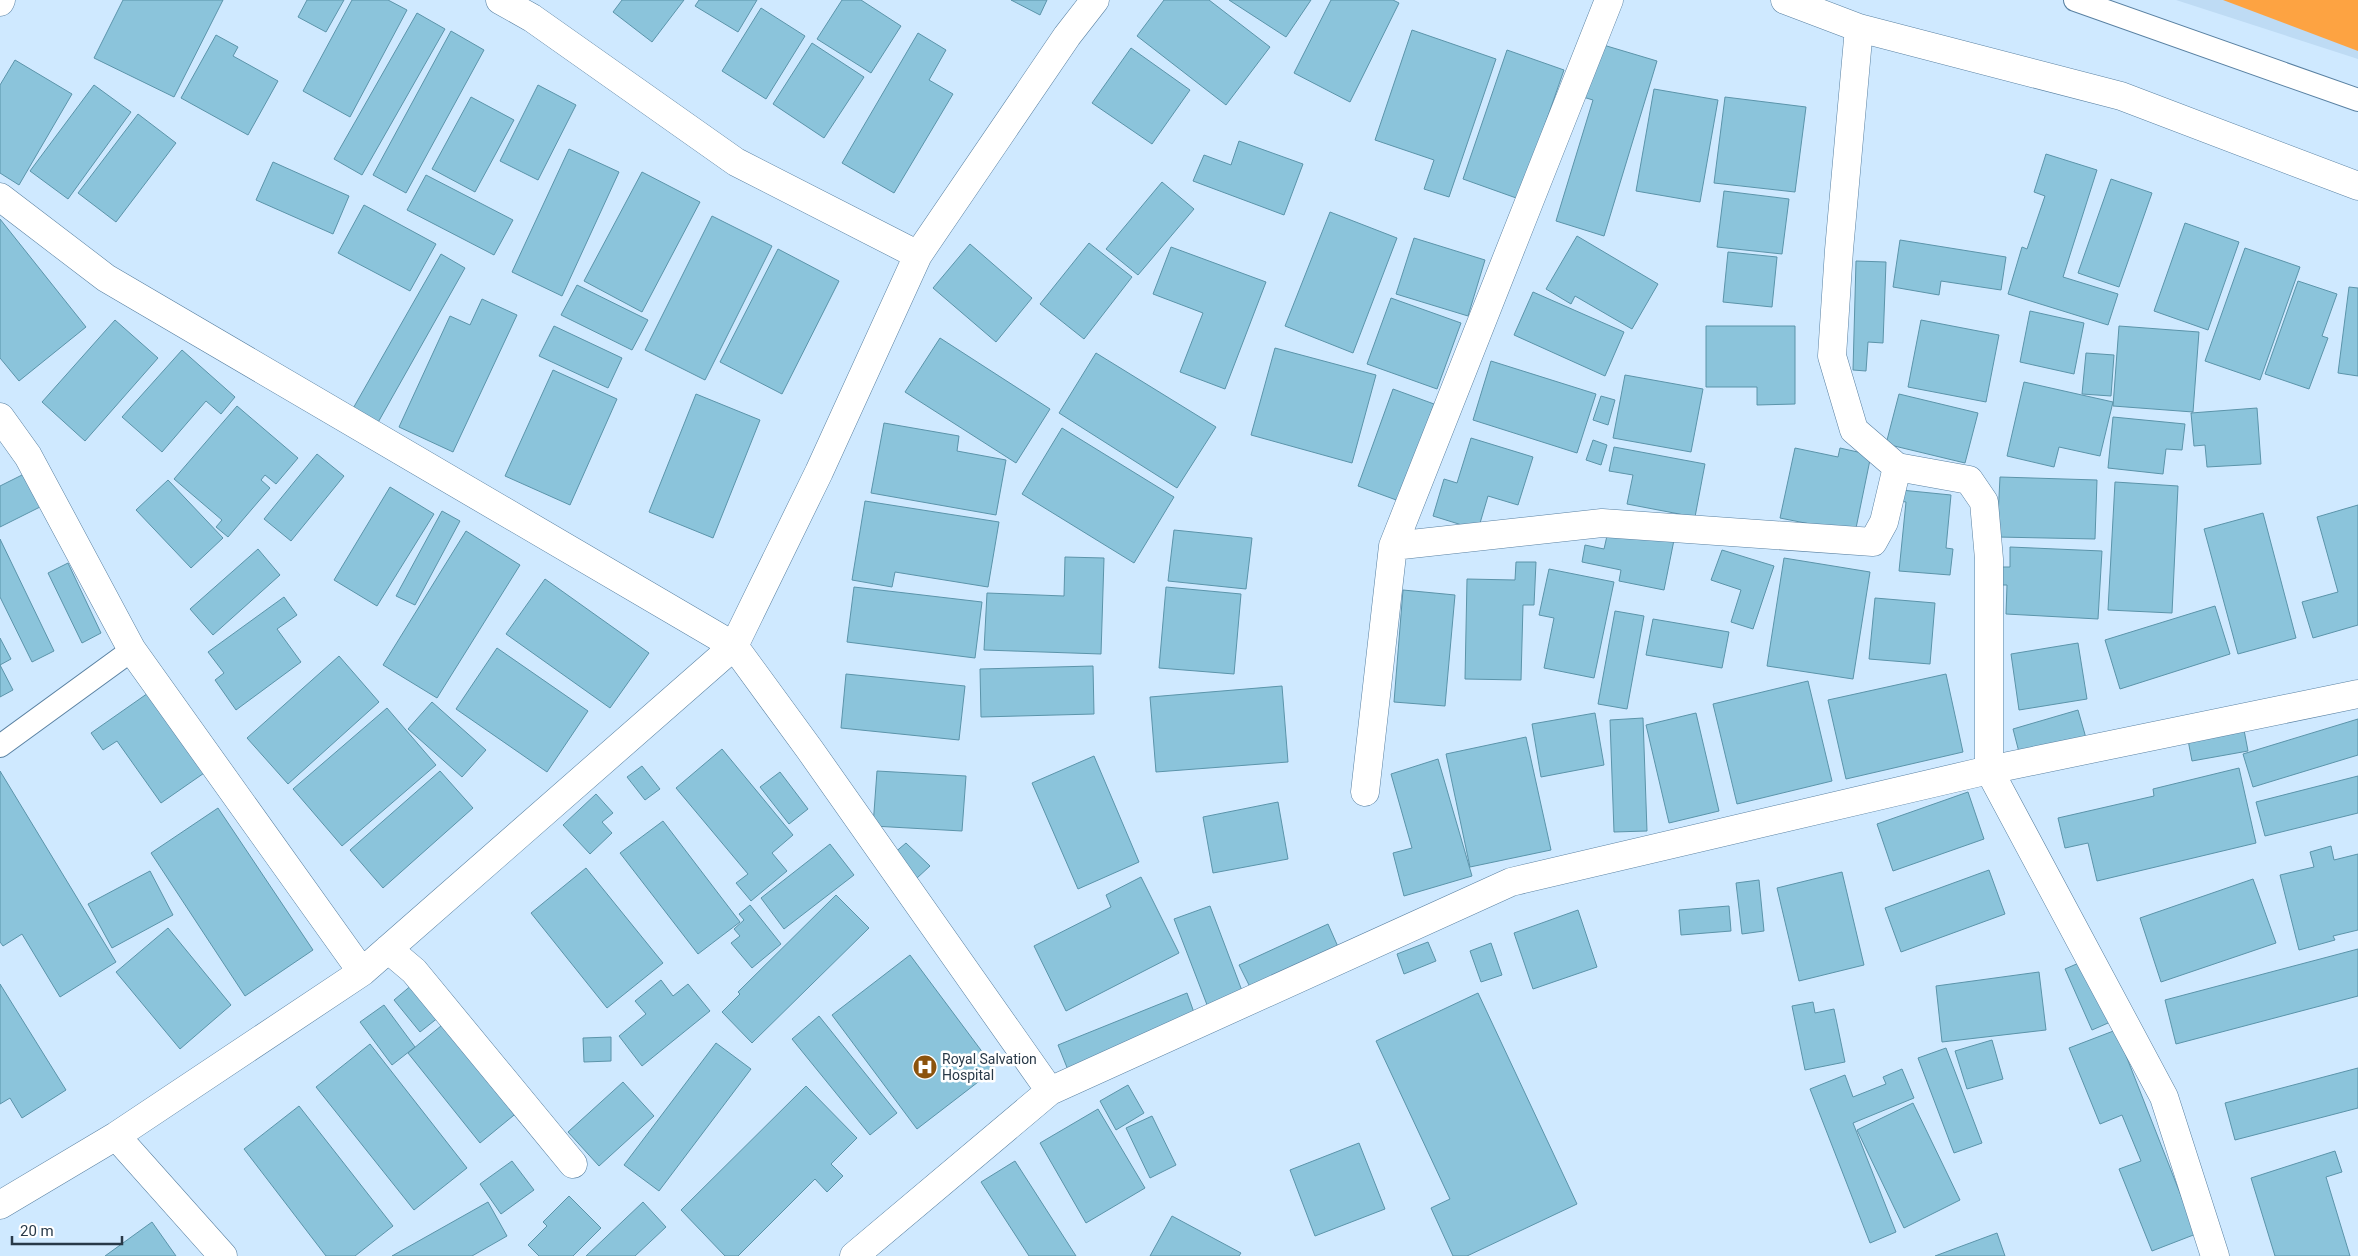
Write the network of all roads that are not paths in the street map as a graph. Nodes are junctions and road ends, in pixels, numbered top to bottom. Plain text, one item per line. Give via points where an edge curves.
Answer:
1 (500, 0) edge
2 (1095, 0) edge
3 (1609, 0) edge
4 (1785, 0) edge
5 (2075, 0) edge
6 (1859, 28) junction
7 (2358, 100) edge
8 (2358, 186) edge
9 (0, 197) edge
10 (918, 255) junction
11 (0, 417) edge
12 (1897, 467) junction
13 (1393, 546) junction
14 (734, 646) junction
15 (132, 650) junction
16 (2358, 694) edge
17 (0, 746) edge
18 (1989, 770) junction
19 (1365, 792) dead end
20 (388, 949) junction
21 (362, 972) junction
22 (1050, 1091) junction
23 (116, 1136) junction
24 (573, 1164) dead end
25 (0, 1206) edge
26 (224, 1256) edge
27 (854, 1256) edge
28 (2215, 1256) edge

1 - 10 street via 532,18 736,162
2 - 10 street
3 - 13 street
4 - 6 street
5 - 7 lane
6 - 8 street via 2121,96
6 - 12 street via 1838,250 1832,356 1854,430
9 - 14 street via 106,278
10 - 14 street via 819,472
11 - 15 street via 28,456
12 - 13 street via 1884,522 1873,542 1602,523
12 - 18 street via 1969,480 1984,502 1989,559
13 - 19 street
14 - 20 street
14 - 22 street
15 - 17 lane
15 - 21 street
16 - 18 street
18 - 22 street via 1512,882
18 - 28 street via 2164,1098
20 - 21 street
20 - 24 street via 414,972
21 - 23 street
22 - 27 street
23 - 25 street
23 - 26 street

